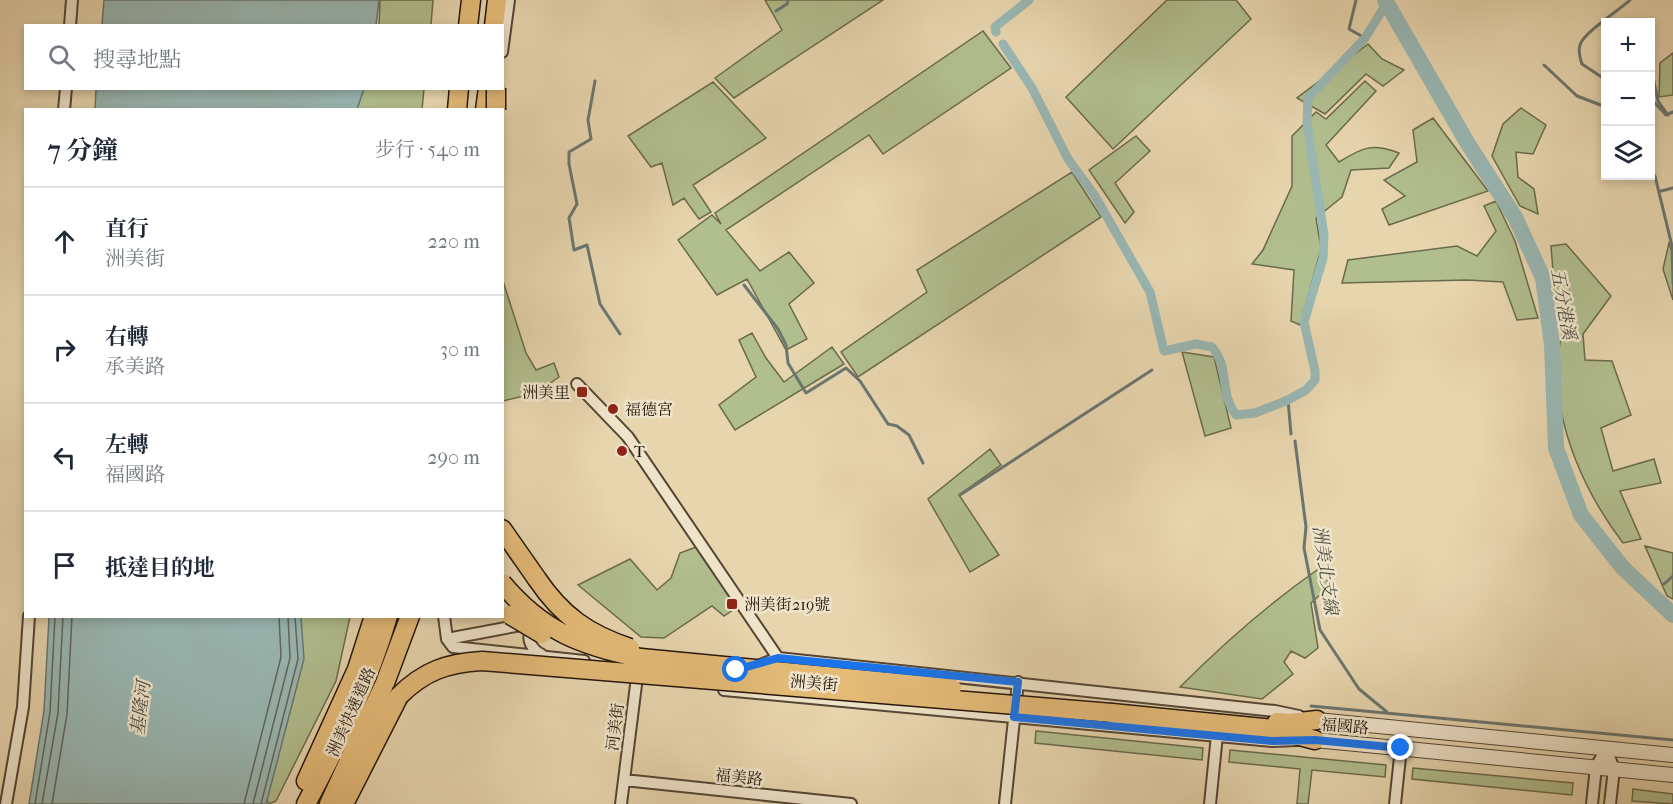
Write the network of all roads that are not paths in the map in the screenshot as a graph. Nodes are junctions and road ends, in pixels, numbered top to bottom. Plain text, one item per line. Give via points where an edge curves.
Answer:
1 (72, 0) edge
2 (471, 0) edge
3 (497, 0) edge
4 (509, 0) edge
5 (70, 24) edge
6 (468, 24) edge
7 (494, 24) edge
8 (504, 37) edge
9 (66, 90) edge
10 (459, 90) edge
11 (471, 90) edge
12 (488, 90) edge
13 (497, 90) edge
14 (64, 108) edge
15 (457, 108) edge
16 (469, 108) edge
17 (486, 108) edge
18 (495, 108) edge
19 (577, 384) dead end
20 (504, 532) edge
21 (504, 585) edge
22 (504, 609) edge
23 (29, 618) edge
24 (373, 618) edge
25 (387, 618) edge
26 (409, 618) edge
27 (444, 618) edge
28 (538, 622) junction
29 (447, 639) junction
30 (639, 654) junction
31 (544, 656) junction
32 (778, 658) junction
33 (663, 667) junction
34 (637, 671) junction
35 (1018, 682) junction
36 (1112, 708) junction
37 (1014, 717) junction
38 (1317, 720) junction
39 (1217, 735) junction
40 (1315, 740) junction
41 (1401, 748) junction
42 (1606, 749) junction
43 (1673, 755) edge
44 (1596, 767) junction
45 (1614, 769) junction
46 (1673, 775) edge
47 (624, 780) junction
48 (6, 804) edge
49 (297, 804) edge
50 (306, 804) edge
51 (329, 804) edge
52 (344, 804) edge
53 (621, 804) edge
54 (851, 804) edge
55 (1005, 804) edge
56 (1210, 804) edge
57 (1395, 804) edge
58 (1593, 804) edge
59 (1610, 804) edge

1 - 5 street
2 - 6 highway
3 - 7 highway
4 - 8 street
9 - 14 street
10 - 15 highway
11 - 16 highway
12 - 17 highway
13 - 18 highway, bridge
19 - 32 street, 洲美街 via 628,437
20 - 33 highway, bridge via 564,614
21 - 33 highway, bridge via 532,615 576,641
22 - 33 highway, bridge via 552,640 603,660
23 - 48 street via 23,707
24 - 49 highway via 357,669
25 - 50 highway, 洲美快速道路 via 343,734
26 - 51 highway, 洲美快速道路 via 385,682
27 - 29 street
28 - 29 street, 洲美街
28 - 30 street, 洲美街 via 582,622 601,629
28 - 31 street via 529,640 536,652
29 - 31 street, 洲美街 via 457,648
30 - 32 street, 洲美街 via 714,671 736,670
30 - 34 street, 河美街
31 - 34 street, 洲美街 via 614,664
32 - 35 street, 洲美街
33 - 36 highway, bridge
33 - 52 highway, bridge via 482,661 427,672 399,696
34 - 37 street, 洲美街 via 673,685
34 - 47 street, 河美街
35 - 37 street
35 - 38 street, 福國路 via 1275,711
36 - 38 highway via 1290,723
36 - 40 highway via 1273,729
37 - 39 street, 福國路
37 - 55 street
38 - 42 street, 福國路
39 - 40 street, 福國路 via 1272,741
39 - 56 street
40 - 41 street, 福國路
41 - 44 street, 福國路
41 - 57 street
42 - 43 street, 福國路
42 - 44 street
42 - 45 street
44 - 45 street, 福國路
44 - 58 street
45 - 46 street, 福國路
45 - 59 street
47 - 53 street, 河美街
47 - 54 street, 福美路

